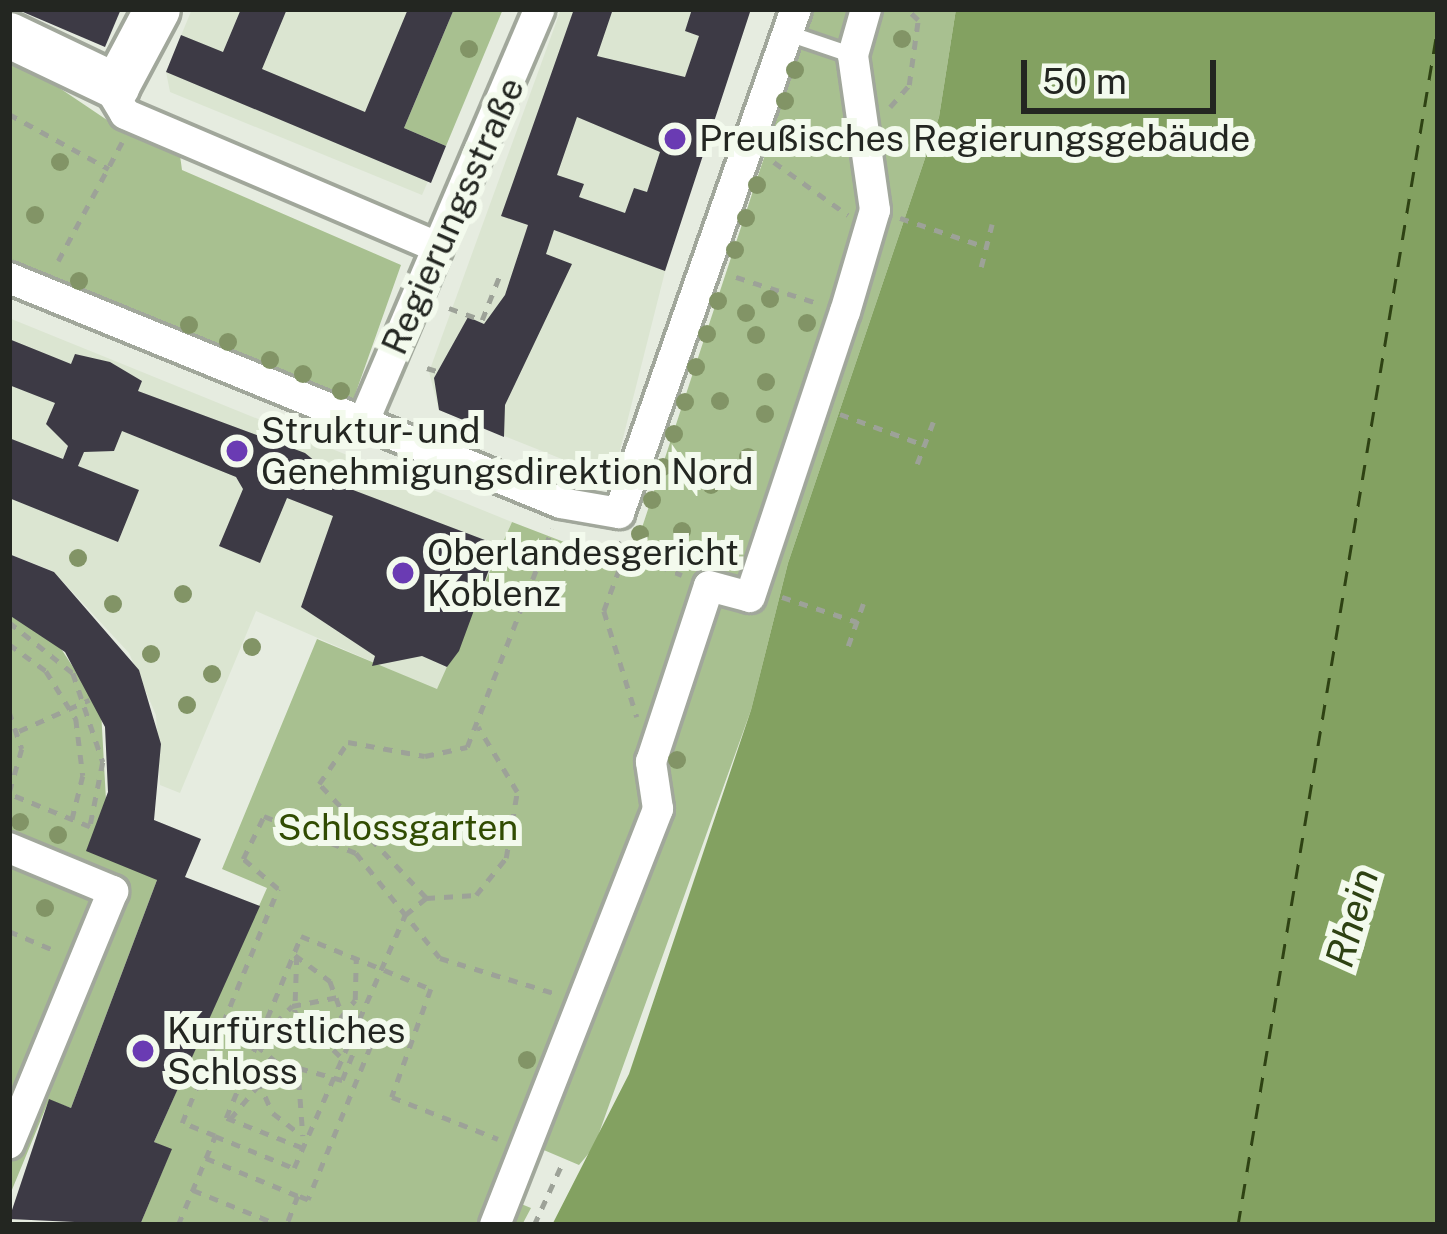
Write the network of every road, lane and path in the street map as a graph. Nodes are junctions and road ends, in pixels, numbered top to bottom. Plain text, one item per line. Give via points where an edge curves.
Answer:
1 (157, 9) edge
2 (540, 9) edge
3 (866, 9) edge
4 (906, 9) edge
5 (792, 21) edge
6 (9, 34) edge
7 (853, 55) junction
8 (119, 107) junction
9 (9, 114) edge
10 (866, 134) junction
11 (774, 162) dead end
12 (109, 170) junction
13 (881, 223) junction
14 (992, 224) dead end
15 (434, 246) junction
16 (986, 247) junction
17 (58, 261) dead end
18 (981, 267) dead end
19 (499, 277) dead end
20 (736, 277) dead end
21 (9, 278) edge
22 (449, 308) dead end
23 (845, 312) junction
24 (427, 368) dead end
25 (437, 371) dead end
26 (829, 411) dead end
27 (933, 422) dead end
28 (363, 423) junction
29 (924, 445) junction
30 (917, 464) dead end
31 (553, 525) dead end
32 (626, 552) dead end
33 (643, 559) dead end
34 (709, 586) junction
35 (770, 594) dead end
36 (863, 604) dead end
37 (9, 622) edge
38 (857, 622) junction
39 (9, 644) edge
40 (848, 646) dead end
41 (89, 700) junction
42 (71, 708) junction
43 (9, 711) edge
44 (478, 727) junction
45 (19, 730) junction
46 (651, 762) junction
47 (9, 794) edge
48 (72, 820) junction
49 (9, 848) edge
50 (426, 898) junction
51 (405, 915) junction
52 (9, 932) edge
53 (295, 956) junction
54 (356, 959) junction
55 (83, 962) junction
56 (376, 968) junction
57 (338, 998) junction
58 (358, 1001) junction
59 (586, 1002) junction
60 (293, 1006) junction
61 (344, 1018) junction
62 (262, 1035) junction
63 (314, 1039) junction
64 (256, 1045) junction
65 (340, 1056) junction
66 (290, 1068) junction
67 (332, 1076) junction
68 (258, 1080) junction
69 (230, 1119) junction
70 (215, 1136) junction
71 (305, 1137) junction
72 (9, 1143) edge
73 (518, 1147) junction
74 (302, 1148) junction
75 (206, 1158) junction
76 (561, 1166) dead end
77 (193, 1190) junction
78 (298, 1196) junction
79 (178, 1225) edge
80 (283, 1225) edge
81 (495, 1225) edge
82 (534, 1225) edge

1 - 8 street
2 - 15 street, Regierungsstraße via 457,218
3 - 7 street
4 - 10 path via 918,20 909,85
5 - 7 lane
5 - 28 street via 633,497 597,516
6 - 8 street
7 - 10 street
8 - 12 path
8 - 15 street
9 - 12 path
10 - 13 street
11 - 13 path
12 - 17 path
13 - 16 path
13 - 23 street
14 - 16 path
15 - 28 street, Regierungsstraße
16 - 18 path
19 - 22 path via 482,320
20 - 23 path
21 - 28 street
23 - 34 street via 750,597
24 - 25 path
26 - 29 path
27 - 29 path
29 - 30 path
31 - 44 path
32 - 46 path via 604,611
33 - 34 path
34 - 46 street
35 - 38 path
36 - 38 path
37 - 41 path via 51,649
38 - 40 path
39 - 42 path
41 - 42 path
41 - 48 path via 102,784 90,827
42 - 45 path
42 - 48 path via 83,761
43 - 45 path
44 - 50 path via 518,792 506,858 476,895
44 - 50 path via 467,747 424,756 348,742 319,784
45 - 47 path
46 - 59 street via 658,809
47 - 48 path
49 - 55 street via 113,891
50 - 51 path
51 - 56 path
51 - 59 path via 440,958 470,973
51 - 70 path via 356,854 264,816 243,859 278,889 182,1123
52 - 55 path
53 - 54 path via 301,936
53 - 57 path
53 - 60 path
53 - 62 path
54 - 56 path
54 - 58 path
55 - 72 street
56 - 58 path
56 - 73 path via 431,989 392,1097
57 - 60 path
57 - 61 path
58 - 61 path
58 - 65 path
59 - 73 street
60 - 62 path
60 - 63 path
61 - 63 path
62 - 63 path
62 - 64 path
63 - 65 path
64 - 66 path
64 - 69 path
65 - 67 path
66 - 67 path
66 - 68 path
66 - 71 path via 305,1099
67 - 71 path
67 - 78 path via 342,1080 358,1041 371,1046 308,1200
68 - 69 path
68 - 71 path via 273,1113
69 - 74 path
70 - 74 path via 294,1168
70 - 75 path
71 - 74 path
73 - 81 street
75 - 77 path
75 - 78 path
76 - 82 path
77 - 79 path
77 - 80 path
78 - 80 path

